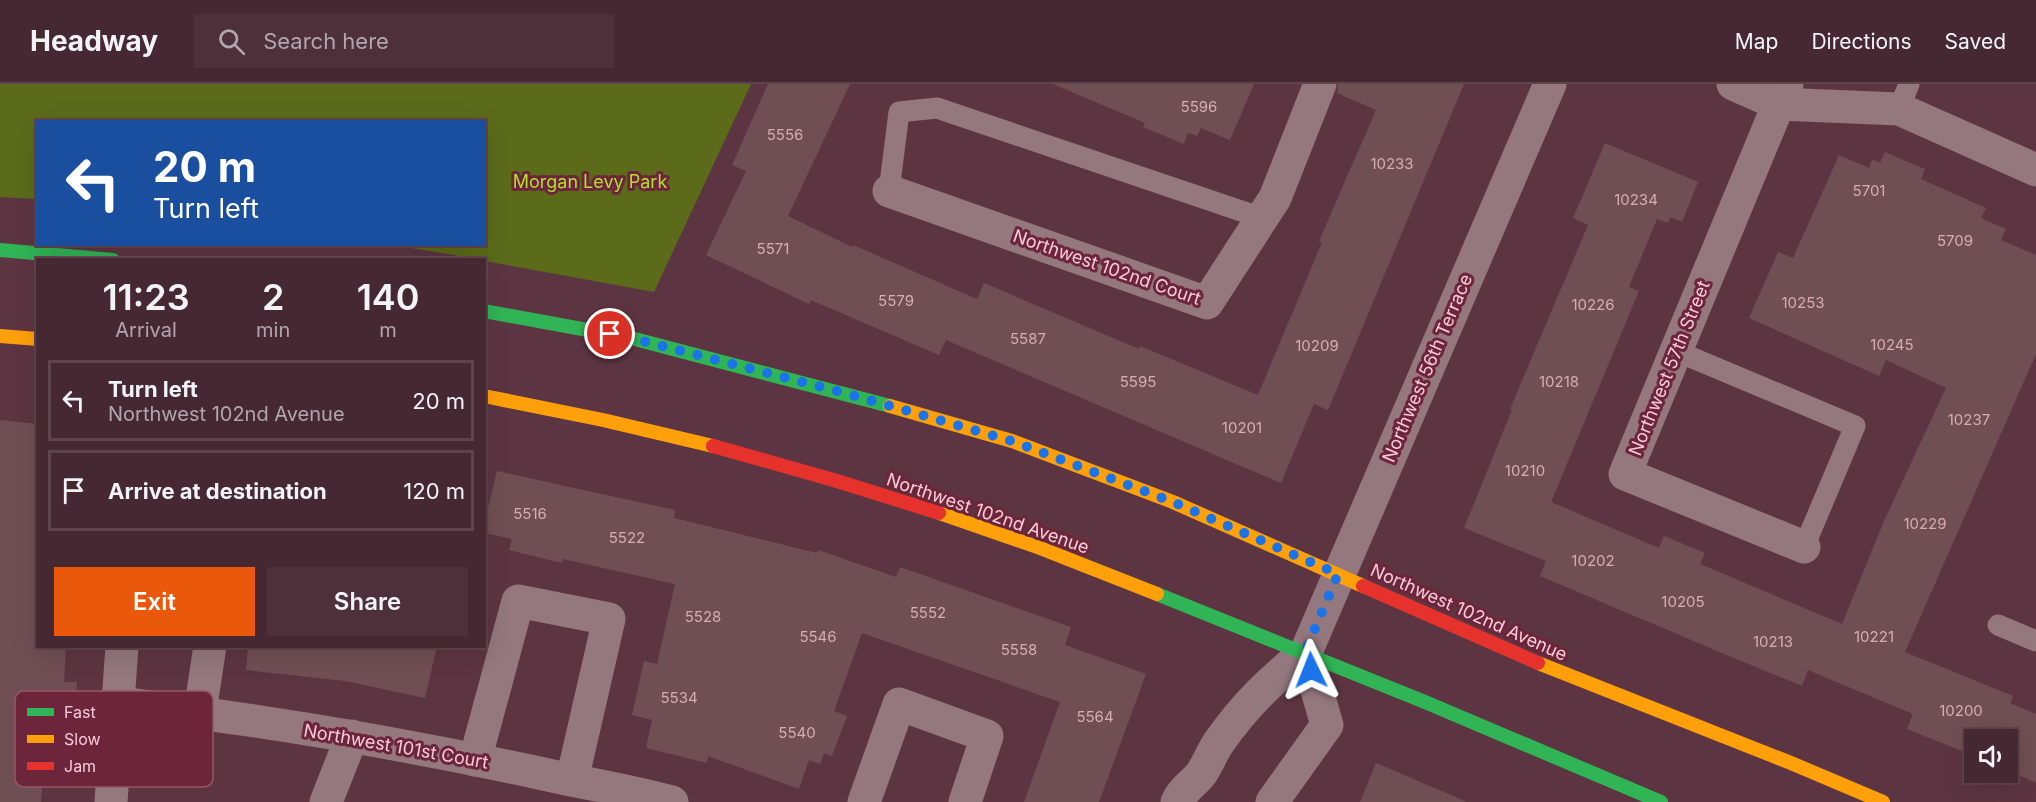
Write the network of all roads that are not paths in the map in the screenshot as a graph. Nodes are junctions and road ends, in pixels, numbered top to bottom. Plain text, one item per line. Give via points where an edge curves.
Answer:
1 (1320, 84) edge
2 (1550, 84) edge
3 (1733, 84) edge
4 (1782, 94) edge
5 (1904, 97) edge
6 (2036, 170) edge
7 (889, 191) joint
8 (1269, 208) junction
9 (0, 250) edge
10 (90, 258) edge
11 (486, 311) edge
12 (0, 336) edge
13 (36, 339) edge
14 (1676, 351) junction
15 (486, 396) edge
16 (1804, 548) joint
17 (1338, 574) junction
18 (1998, 625) dead end
19 (2036, 641) edge
20 (122, 648) edge
21 (210, 648) edge
22 (1305, 652) junction
23 (119, 691) edge
24 (203, 691) edge
25 (213, 714) edge
26 (352, 736) junction
27 (474, 760) junction
28 (572, 780) junction
29 (112, 787) edge
30 (1201, 788) edge
31 (668, 801) edge
32 (111, 802) edge
33 (326, 802) edge
34 (864, 802) edge
35 (965, 802) edge
36 (1177, 802) edge
37 (1272, 802) edge
38 (1661, 802) edge
39 (1883, 802) edge

1 - 8 street
2 - 17 street, Northwest 56th Terrace
3 - 4 street
4 - 5 street
4 - 14 street, Northwest 57th Street
5 - 6 street
7 - 8 street, Northwest 102nd Court via 1207,303
7 - 8 lane via 899,112 937,108
9 - 10 street
11 - 17 street, Northwest 102nd Avenue via 631,338 1012,441 1173,502
12 - 13 street
14 - 16 lane via 1855,426
14 - 16 street, Northwest 57th Street via 1625,474
15 - 22 street, Northwest 102nd Avenue via 726,450 951,516
17 - 22 street, Northwest 56th Terrace
17 - 39 street, Northwest 102nd Avenue via 1553,670
18 - 19 lane
20 - 23 street
21 - 24 street
22 - 30 street, Northwest 56th Terrace via 1241,712 1218,744
22 - 37 street via 1327,725
22 - 38 street, Northwest 102nd Avenue
25 - 26 street, Northwest 101st Court
26 - 27 street, Northwest 101st Court
26 - 33 street
27 - 28 street, Northwest 101st Court
27 - 28 street via 518,601 609,619
28 - 31 street, Northwest 101st Court
29 - 32 street
30 - 36 street, Northwest 56th Terrace via 1180,796
34 - 35 street via 899,704 987,736

